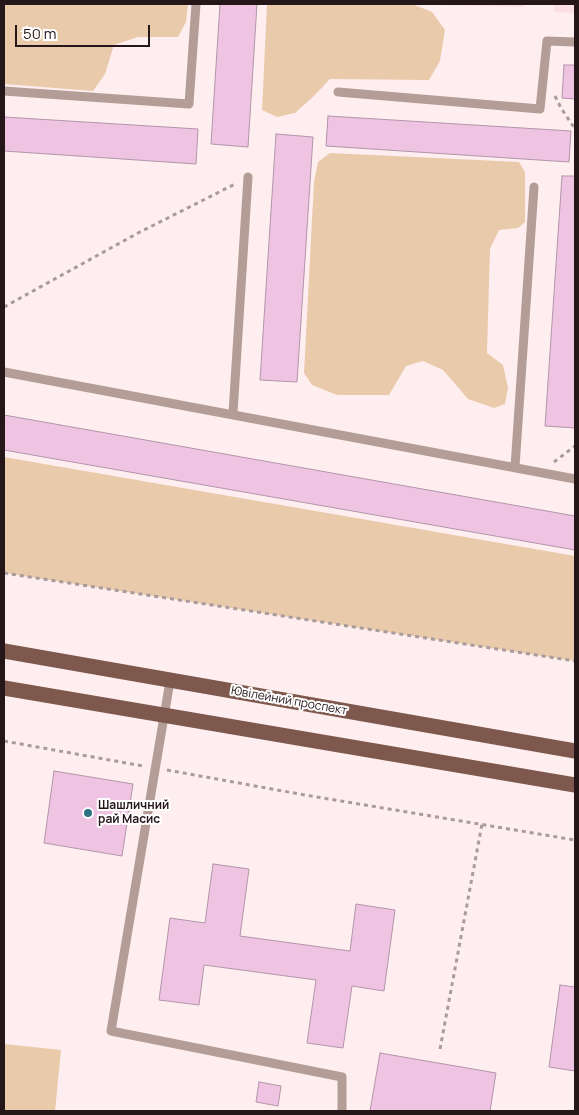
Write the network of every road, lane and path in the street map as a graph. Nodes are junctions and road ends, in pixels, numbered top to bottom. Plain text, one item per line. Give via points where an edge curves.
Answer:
1 (196, 4) edge
2 (575, 42) edge
3 (544, 73) junction
4 (4, 91) edge
5 (338, 92) dead end
6 (575, 129) edge
7 (248, 177) joint
8 (534, 187) dead end
9 (4, 307) edge
10 (4, 372) edge
11 (233, 413) junction
12 (575, 446) edge
13 (515, 467) junction
14 (542, 472) junction
15 (575, 478) edge
16 (4, 573) edge
17 (4, 651) edge
18 (575, 661) edge
19 (170, 680) junction
20 (4, 688) edge
21 (165, 716) junction
22 (4, 741) edge
23 (575, 751) edge
24 (156, 768) junction
25 (575, 785) edge
26 (482, 824) junction
27 (575, 840) edge
28 (440, 1049) dead end
29 (342, 1111) edge

1 - 4 lane via 189,104
2 - 3 lane via 547,41
3 - 5 lane via 540,109
3 - 6 path
7 - 9 path
7 - 11 lane
8 - 13 lane
10 - 11 lane
11 - 13 lane
12 - 14 path
13 - 14 lane
14 - 15 lane
16 - 18 path
17 - 19 main road, Ювілейний проспект
19 - 21 lane
19 - 23 main road, Ювілейний проспект
20 - 21 main road
21 - 24 lane
21 - 25 main road
22 - 24 path
24 - 26 path
24 - 29 lane via 111,1031 342,1077
26 - 27 path
26 - 28 path

